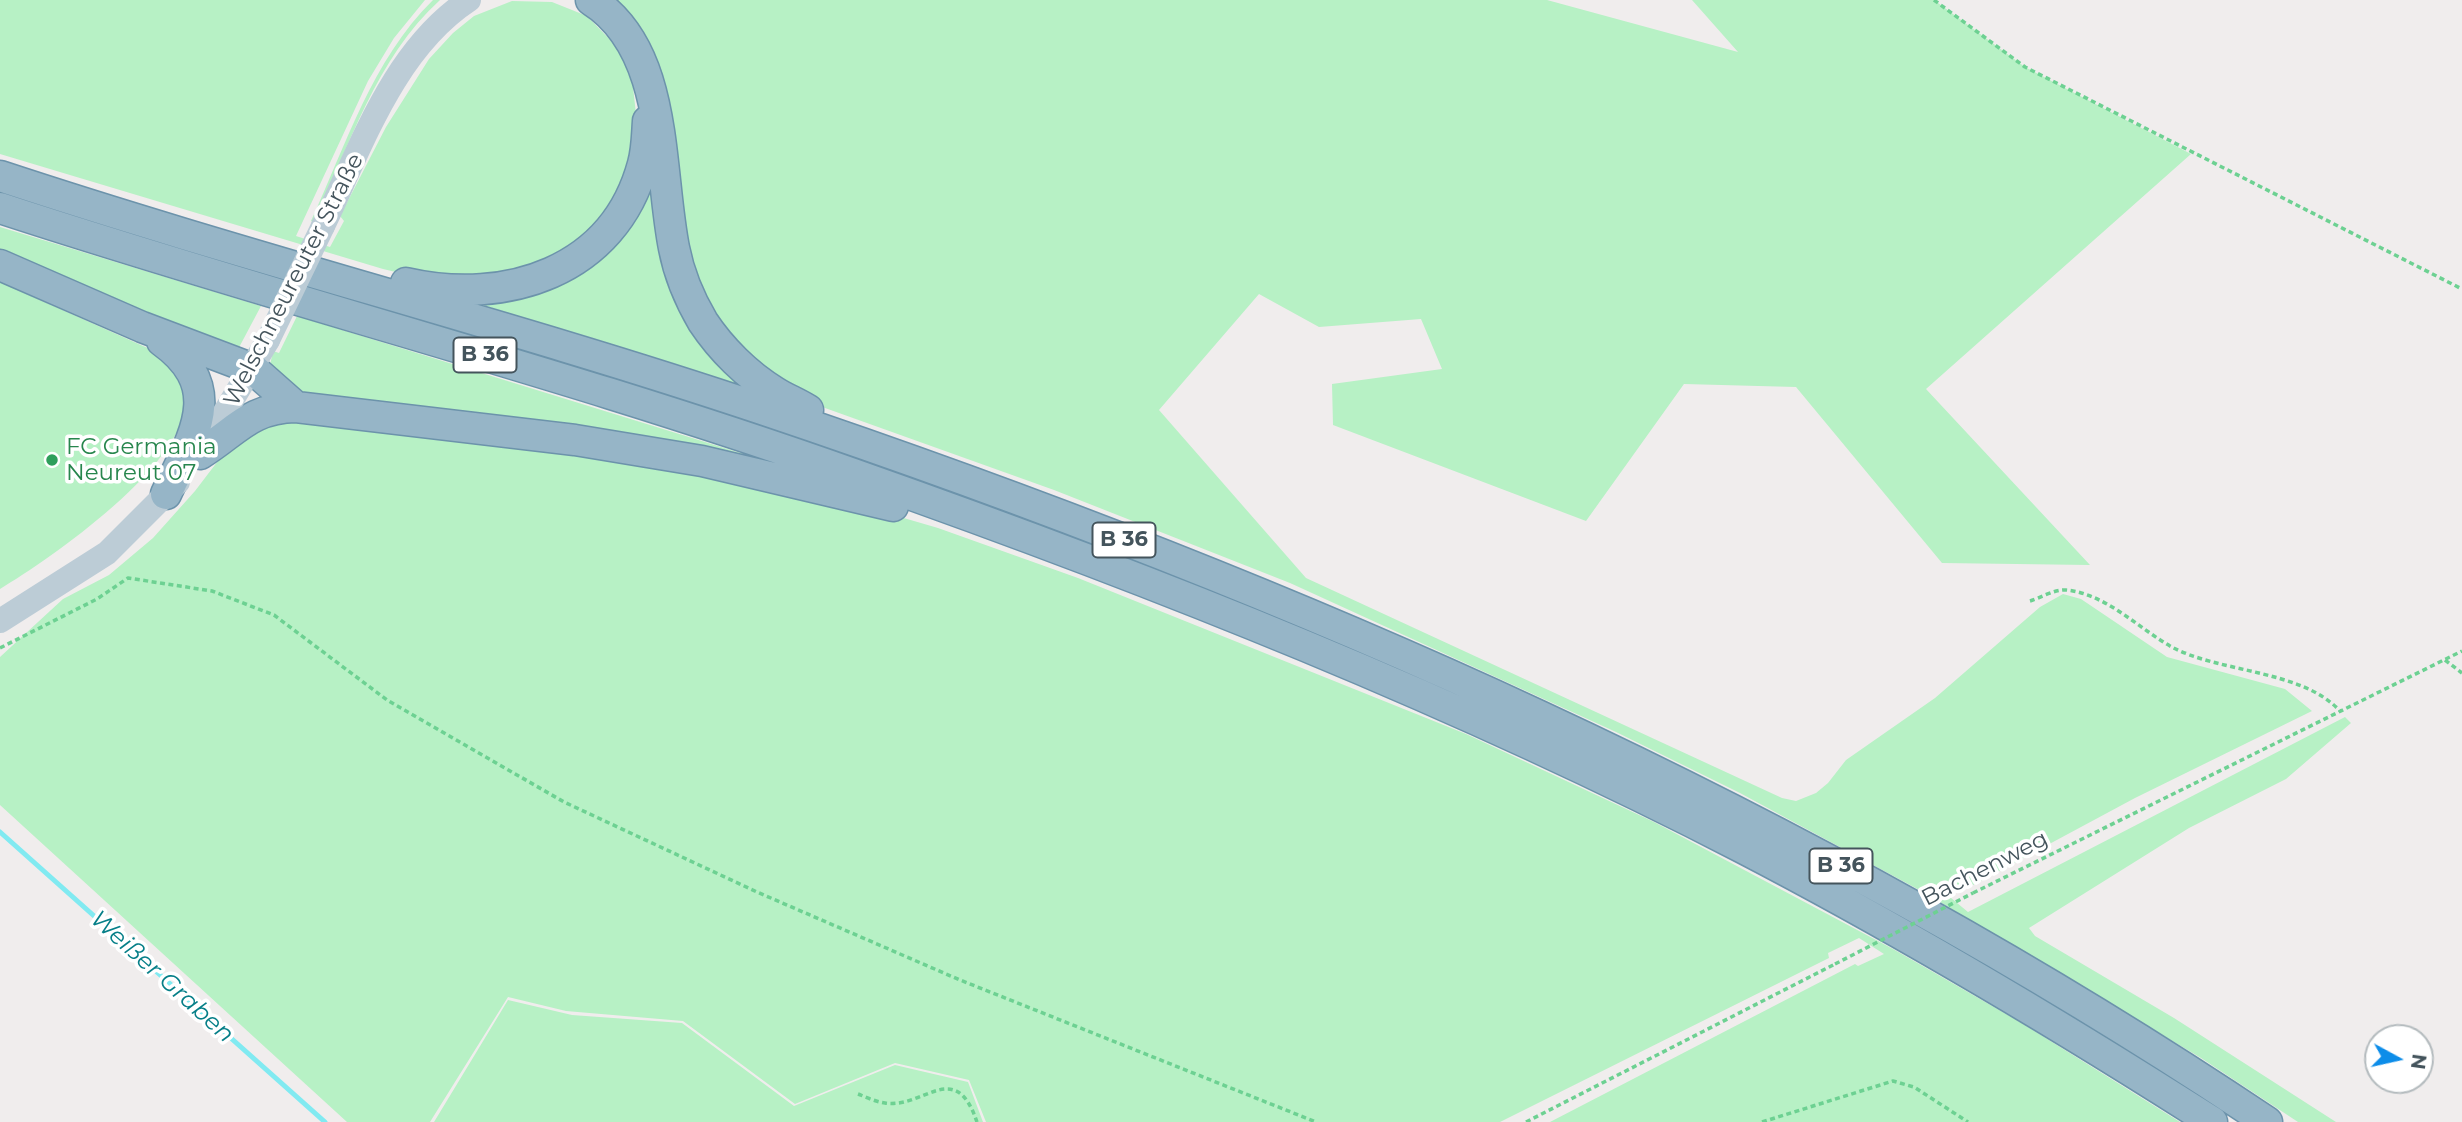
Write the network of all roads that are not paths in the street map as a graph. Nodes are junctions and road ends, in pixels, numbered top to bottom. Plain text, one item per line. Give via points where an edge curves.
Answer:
1 (469, 0) edge
2 (590, 0) edge
3 (651, 100) junction
4 (0, 176) edge
5 (0, 208) edge
6 (0, 265) edge
7 (352, 283) junction
8 (142, 327) junction
9 (253, 369) junction
10 (296, 407) junction
11 (851, 440) junction
12 (200, 454) junction
13 (166, 494) junction
14 (966, 514) junction
15 (0, 621) edge
16 (2212, 1122) edge
17 (2267, 1122) edge

1 - 9 main road, Welschneureuter Straße, bridge via 434,28 389,91
2 - 3 highway via 628,35
3 - 7 highway via 636,185 596,244 559,270 518,286 483,290 387,279
3 - 11 highway, B 36 via 662,136 674,249 695,307 714,337 743,367
4 - 7 highway, B 36
5 - 14 highway, B 36 via 618,396
6 - 8 highway
7 - 11 highway, B 36 via 650,373
8 - 9 highway
8 - 13 highway via 180,354 199,389 198,423
9 - 10 highway
9 - 12 main road, Welschneureuter Straße
10 - 12 highway, B 36 via 249,417 231,435
10 - 14 highway, B 36 via 575,440 702,461 891,506
11 - 17 highway, B 36 via 1208,573 1537,714 1849,870 2062,994
12 - 13 main road, Welschneureuter Straße
13 - 15 main road, Welschneureuter Straße via 107,553
14 - 16 highway, B 36 via 1313,648 1746,849 2052,1023

